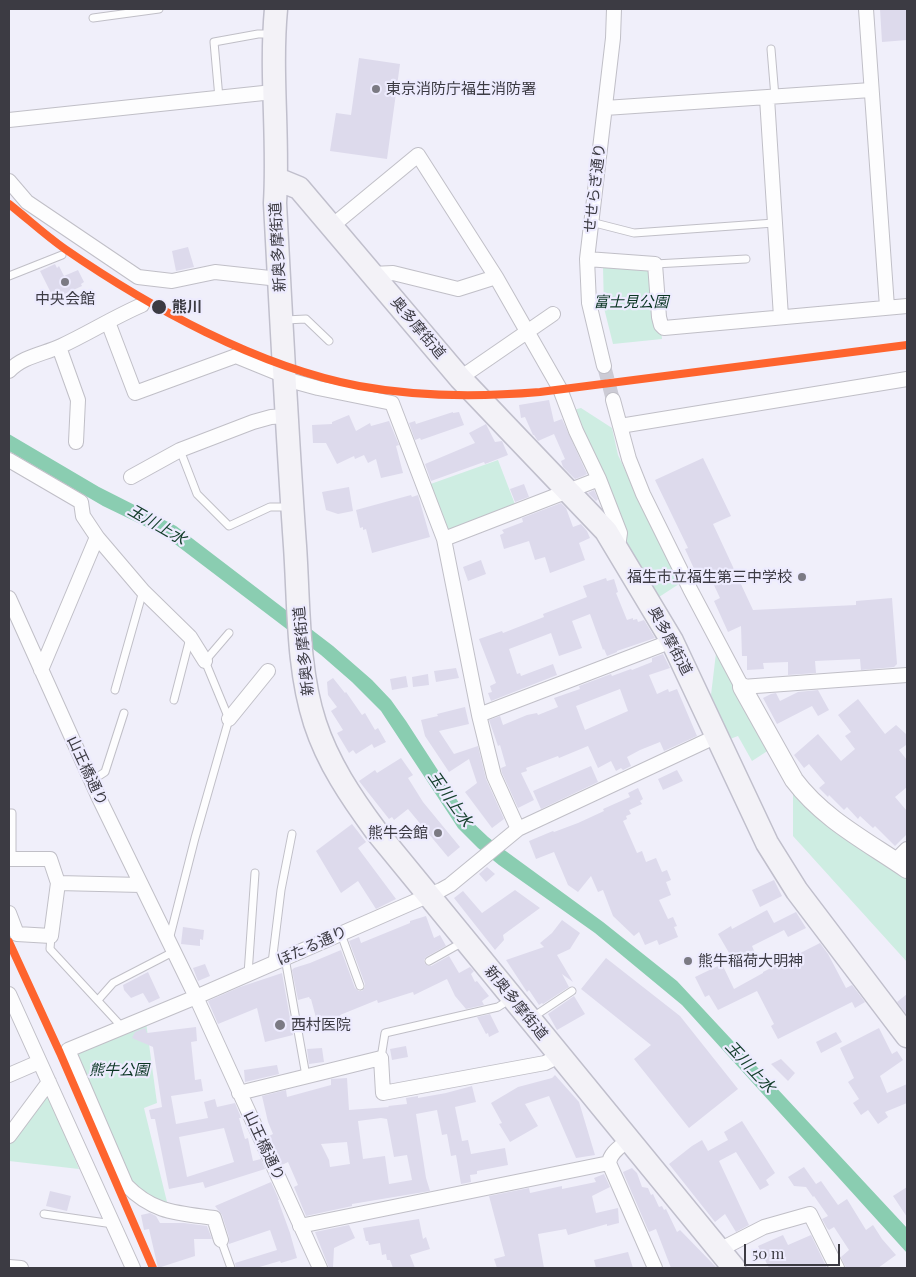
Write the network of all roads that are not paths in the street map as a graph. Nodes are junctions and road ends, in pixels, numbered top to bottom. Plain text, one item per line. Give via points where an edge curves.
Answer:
1 (159, 9) edge
2 (276, 9) edge
3 (614, 9) edge
4 (866, 9) edge
5 (93, 18) dead end
6 (274, 34) junction
7 (771, 49) dead end
8 (871, 90) junction
9 (273, 92) junction
10 (219, 98) junction
11 (771, 98) junction
12 (605, 108) junction
13 (9, 120) edge
14 (276, 143) junction
15 (276, 179) junction
16 (9, 181) edge
17 (299, 188) junction
18 (591, 222) junction
19 (774, 223) junction
20 (332, 226) junction
21 (62, 254) dead end
22 (587, 259) junction
23 (746, 259) dead end
24 (655, 264) junction
25 (372, 274) junction
26 (9, 276) edge
27 (496, 277) junction
28 (279, 279) junction
29 (142, 305) dead end
30 (907, 306) edge
31 (887, 308) junction
32 (552, 314) dead end
33 (781, 317) junction
34 (282, 320) junction
35 (108, 322) junction
36 (528, 332) junction
37 (329, 341) dead end
38 (59, 347) junction
39 (604, 366) tunnel mouth
40 (9, 371) edge
41 (285, 377) junction
42 (460, 378) junction
43 (907, 379) edge
44 (613, 400) tunnel mouth
45 (288, 416) junction
46 (620, 426) junction
47 (76, 442) dead end
48 (180, 450) junction
49 (9, 460) edge
50 (131, 477) dead end
51 (599, 479) junction
52 (568, 491) junction
53 (292, 507) junction
54 (97, 537) junction
55 (444, 538) junction
56 (618, 550) junction
57 (144, 591) junction
58 (9, 598) edge
59 (230, 633) dead end
60 (190, 637) junction
61 (672, 641) junction
62 (205, 661) junction
63 (40, 670) junction
64 (268, 671) dead end
65 (907, 675) edge
66 (742, 687) junction
67 (115, 690) dead end
68 (174, 700) dead end
69 (124, 713) dead end
70 (479, 715) junction
71 (229, 719) junction
72 (717, 736) junction
73 (91, 781) junction
74 (9, 813) edge
75 (518, 829) junction
76 (292, 834) dead end
77 (10, 859) edge
78 (903, 860) edge
79 (254, 873) dead end
80 (58, 883) junction
81 (141, 885) junction
82 (429, 895) junction
83 (9, 913) edge
84 (341, 934) junction
85 (50, 936) junction
86 (465, 941) junction
87 (171, 948) junction
88 (279, 961) junction
89 (429, 961) dead end
90 (248, 974) junction
91 (360, 986) dead end
92 (572, 991) dead end
93 (9, 994) edge
94 (196, 997) junction
95 (512, 998) junction
96 (98, 1000) junction
97 (530, 1019) junction
98 (122, 1027) junction
99 (907, 1036) edge
100 (559, 1056) junction
101 (381, 1058) junction
102 (39, 1062) junction
103 (9, 1075) edge
104 (306, 1076) junction
105 (49, 1082) junction
106 (239, 1093) junction
107 (9, 1136) edge
108 (628, 1140) junction
109 (609, 1163) junction
110 (44, 1214) dead end
111 (113, 1224) junction
112 (300, 1226) junction
113 (221, 1240) joint
114 (719, 1250) junction
115 (9, 1267) edge
116 (21, 1268) edge
117 (133, 1268) edge
118 (231, 1268) edge
119 (320, 1268) edge
120 (655, 1268) edge
121 (734, 1268) edge
122 (837, 1268) edge

1 - 5 lane
2 - 6 main road, 新奥多摩街道
3 - 12 street, せせらぎ通り
4 - 8 street
6 - 9 main road, 新奥多摩街道
6 - 10 lane via 214,42
7 - 11 lane
8 - 11 street
8 - 31 street
9 - 10 street
9 - 14 main road, 新奥多摩街道
10 - 13 street
11 - 12 street
11 - 19 street
12 - 18 street, せせらぎ通り
14 - 15 main road, 新奥多摩街道
14 - 17 main road
15 - 17 main road, 奥多摩街道
15 - 28 main road, 新奥多摩街道
16 - 28 street via 27,202 138,277 172,281 215,272
17 - 20 main road, 奥多摩街道
18 - 19 lane via 634,233
18 - 22 street, せせらぎ通り
19 - 33 street
20 - 25 main road, 奥多摩街道
20 - 27 street via 418,155
21 - 26 lane
22 - 24 street
22 - 39 street, せせらぎ通り via 589,303
23 - 24 lane
24 - 33 street via 659,317 664,328
25 - 27 street via 393,273 458,289
25 - 42 main road, 奥多摩街道
27 - 36 street
28 - 34 main road, 新奥多摩街道
29 - 35 street
30 - 31 street
31 - 33 street
32 - 36 street
34 - 37 lane via 306,319
34 - 41 main road, 新奥多摩街道
35 - 38 street
35 - 41 street via 135,393 236,356
36 - 42 street
36 - 51 street via 560,389
38 - 40 street via 40,352
38 - 47 street via 78,400
41 - 45 main road, 新奥多摩街道
41 - 55 street via 318,388 392,403
42 - 52 main road, 奥多摩街道
43 - 46 street
44 - 46 street
45 - 48 street via 253,422
45 - 53 main road, 新奥多摩街道
46 - 66 street via 643,494
48 - 50 street
48 - 53 lane via 197,494 229,526 270,507
49 - 54 street via 81,502 83,516
51 - 52 street
51 - 56 street via 620,533
52 - 55 street
52 - 56 main road, 奥多摩街道 via 606,531
53 - 82 main road, 新奥多摩街道 via 301,644 309,703 322,742 338,775 376,831
54 - 57 street
54 - 63 street
55 - 70 street
56 - 61 main road, 奥多摩街道
57 - 60 street
57 - 67 lane
58 - 63 street, 山王橋通り
59 - 62 lane
60 - 62 street
60 - 68 lane
61 - 70 street
61 - 72 main road, 奥多摩街道
62 - 71 lane
63 - 73 street, 山王橋通り
64 - 71 street
65 - 66 street
66 - 78 street via 803,792 831,818
69 - 73 lane via 105,772
70 - 75 street via 494,776
71 - 87 lane via 195,838
72 - 75 street, ほたる通り
72 - 99 main road, 奥多摩街道 via 767,843 792,883
73 - 81 street, 山王橋通り
74 - 77 lane via 12,813
75 - 82 street, ほたる通り via 450,885
76 - 88 lane via 281,890
77 - 80 street via 50,859
79 - 90 lane
80 - 81 street
80 - 85 street
81 - 87 street, 山王橋通り
82 - 84 street, ほたる通り
82 - 86 main road, 新奥多摩街道
83 - 85 street via 17,934
84 - 88 street, ほたる通り
84 - 91 lane
85 - 96 lane via 50,949
86 - 89 lane
86 - 95 main road, 新奥多摩街道
87 - 94 street, 山王橋通り
87 - 96 lane via 113,983
88 - 90 street, ほたる通り
88 - 104 lane
90 - 94 street, ほたる通り
92 - 97 lane
93 - 102 street
94 - 98 street, ほたる通り
94 - 106 street, 山王橋通り
95 - 97 main road, 新奥多摩街道
95 - 101 lane via 498,1007 384,1033
96 - 98 lane
97 - 100 main road, 新奥多摩街道
98 - 113 street, ほたる通り via 68,1050 126,1185 136,1196 167,1212 214,1218
100 - 101 street via 544,1063 383,1092
100 - 108 main road, 新奥多摩街道
101 - 104 street
102 - 103 street
102 - 105 street
104 - 106 street
105 - 107 street
105 - 111 street
106 - 112 street, 山王橋通り
108 - 109 street via 613,1153
108 - 114 main road, 新奥多摩街道
109 - 112 street
109 - 120 street
110 - 111 lane
111 - 117 street
112 - 119 street, 山王橋通り
113 - 118 lane
114 - 121 main road, 新奥多摩街道
114 - 122 street via 764,1226 810,1214
115 - 116 street

